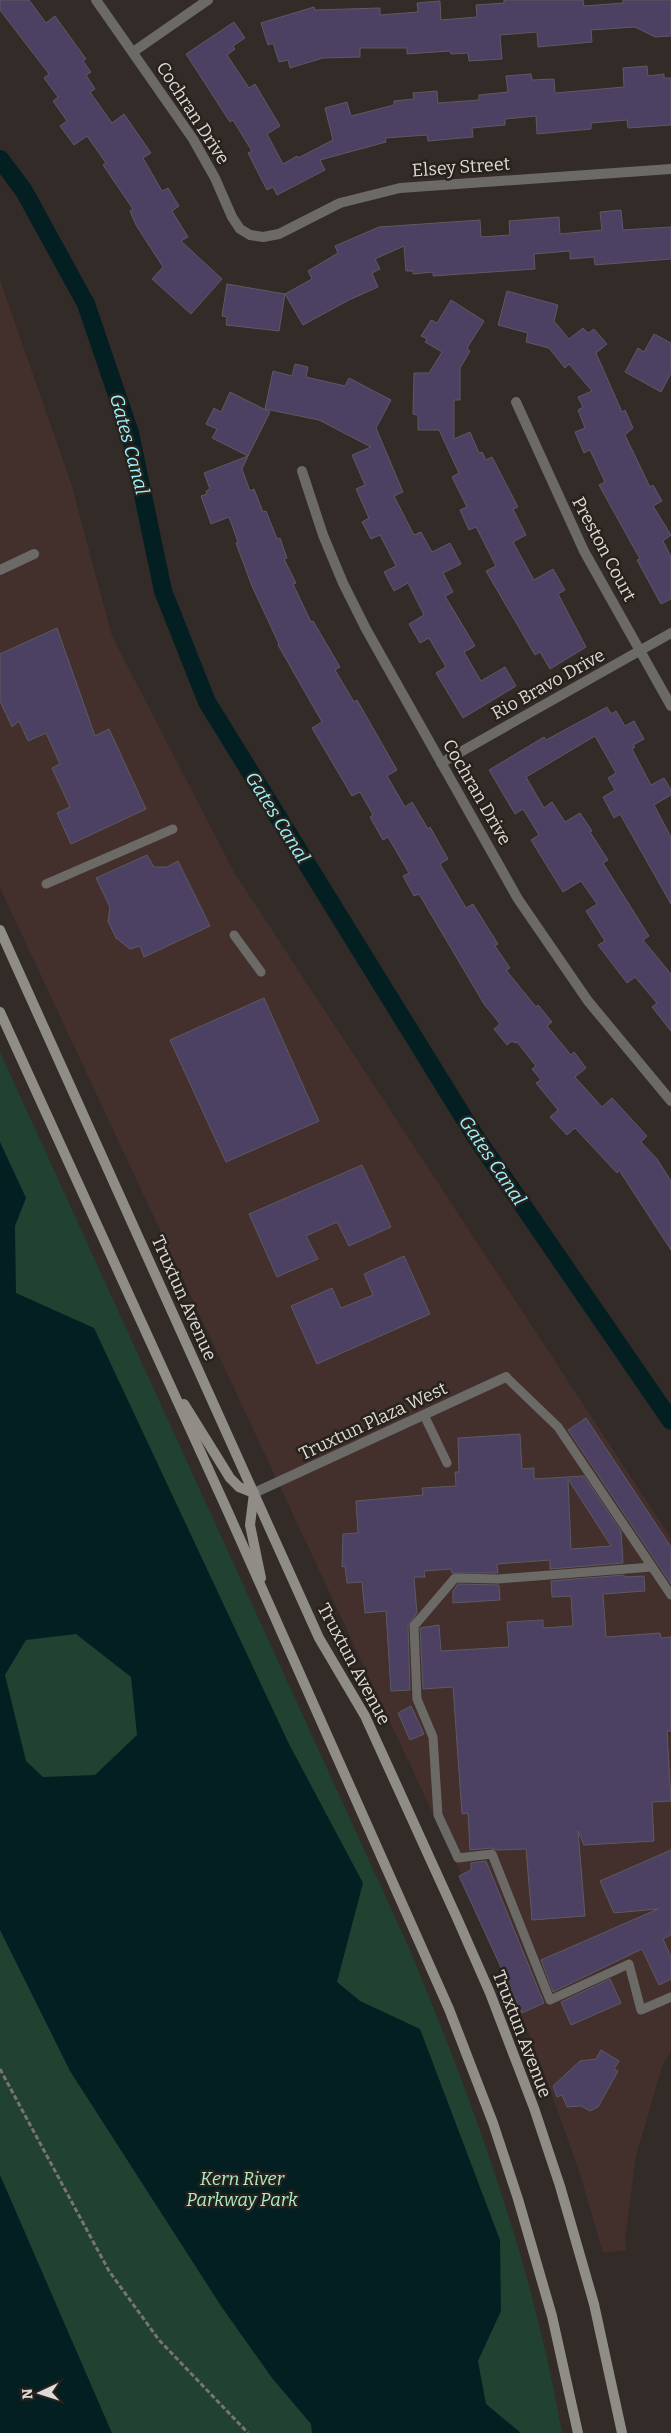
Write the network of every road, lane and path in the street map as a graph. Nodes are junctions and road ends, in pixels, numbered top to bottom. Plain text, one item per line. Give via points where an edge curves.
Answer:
1 (96, 0) edge
2 (208, 0) edge
3 (133, 52) junction
4 (671, 169) edge
5 (263, 237) joint
6 (516, 402) dead end
7 (302, 471) dead end
8 (34, 554) dead end
9 (0, 570) edge
10 (671, 633) edge
11 (640, 651) junction
12 (671, 706) edge
13 (441, 763) junction
14 (173, 829) dead end
15 (46, 884) dead end
16 (0, 930) edge
17 (234, 935) dead end
18 (261, 972) dead end
19 (0, 1012) edge
20 (671, 1101) edge
21 (162, 1367) junction
22 (506, 1378) joint
23 (424, 1415) junction
24 (447, 1463) dead end
25 (254, 1493) junction
26 (652, 1567) junction
27 (671, 1595) edge
28 (265, 1599) junction
29 (671, 1998) edge
30 (0, 2069) edge
31 (248, 2433) edge
32 (578, 2433) edge
33 (622, 2433) edge

1 - 3 street, Cochran Drive
2 - 3 street
3 - 5 street, Cochran Drive via 193,139 240,229
4 - 5 street, Elsey Street via 400,188 340,203 279,234
6 - 11 street, Preston Court via 584,551
7 - 13 street, Cochran Drive via 343,583
8 - 9 street
10 - 11 street, Rio Bravo Drive
11 - 12 street, Preston Court
11 - 13 street, Rio Bravo Drive
13 - 20 street, Cochran Drive via 518,899 552,951 621,1043
14 - 15 lane
16 - 25 main road, Truxtun Avenue
17 - 18 lane
19 - 21 main road
21 - 25 main road via 230,1478 239,1487
21 - 28 main road
22 - 23 street, Truxtun Plaza West
22 - 26 lane via 558,1427
23 - 24 lane
23 - 25 street, Truxtun Plaza West
25 - 28 main road via 250,1525
25 - 33 main road, Truxtun Avenue via 319,1638 365,1716 490,1993 560,2186 594,2304
26 - 27 lane
26 - 29 lane via 498,1579 455,1578 414,1626 417,1699 433,1737 438,1815 458,1858 492,1854 550,2000 629,1964 641,2010
28 - 32 main road via 450,2010 493,2123 552,2316
30 - 31 path via 110,2271 159,2340

